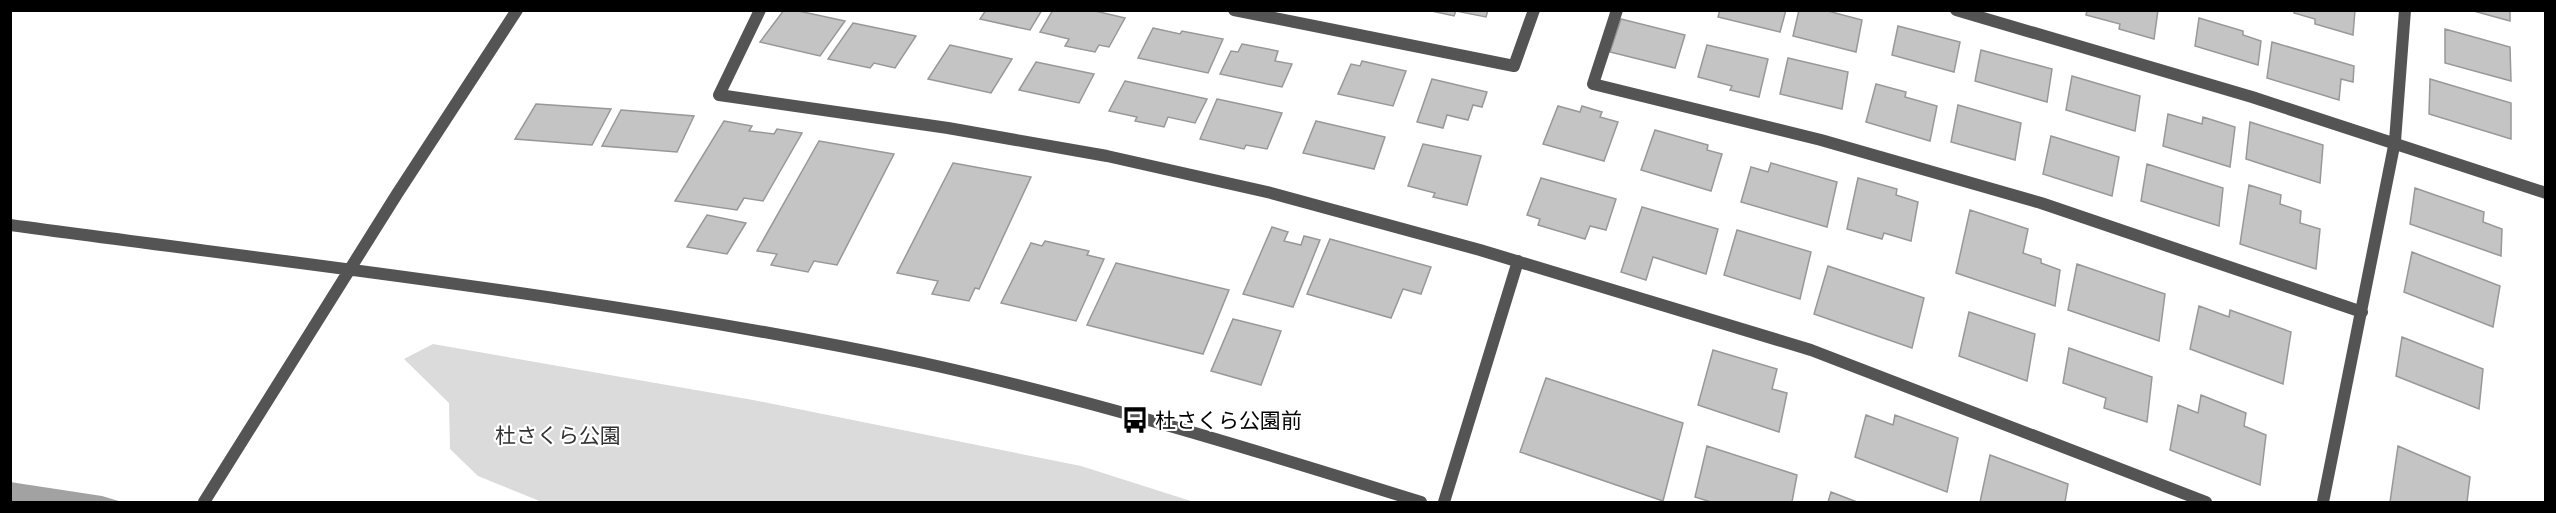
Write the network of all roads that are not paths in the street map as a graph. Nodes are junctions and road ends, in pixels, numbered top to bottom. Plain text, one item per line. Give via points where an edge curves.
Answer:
1 (517, 10) edge
2 (760, 10) edge
3 (1234, 10) edge
4 (1534, 10) edge
5 (1617, 10) edge
6 (1956, 10) edge
7 (2405, 10) edge
8 (2395, 141) junction
9 (2546, 193) edge
10 (10, 225) edge
11 (1518, 261) junction
12 (351, 268) junction
13 (2362, 312) junction
14 (204, 502) edge
15 (1421, 502) edge
16 (1444, 502) edge
17 (2206, 502) edge
18 (2323, 502) edge

1 - 12 street
2 - 11 street via 719,95 1107,156 1271,193
3 - 4 street via 1514,66
5 - 13 street via 1593,84 1821,140 2030,200
6 - 8 street via 2181,74
7 - 8 street
8 - 9 street
8 - 13 street
10 - 12 street
11 - 16 street
11 - 17 street via 1811,350
12 - 14 street
12 - 15 street via 650,312 851,348 1035,390 1264,452
13 - 18 street

